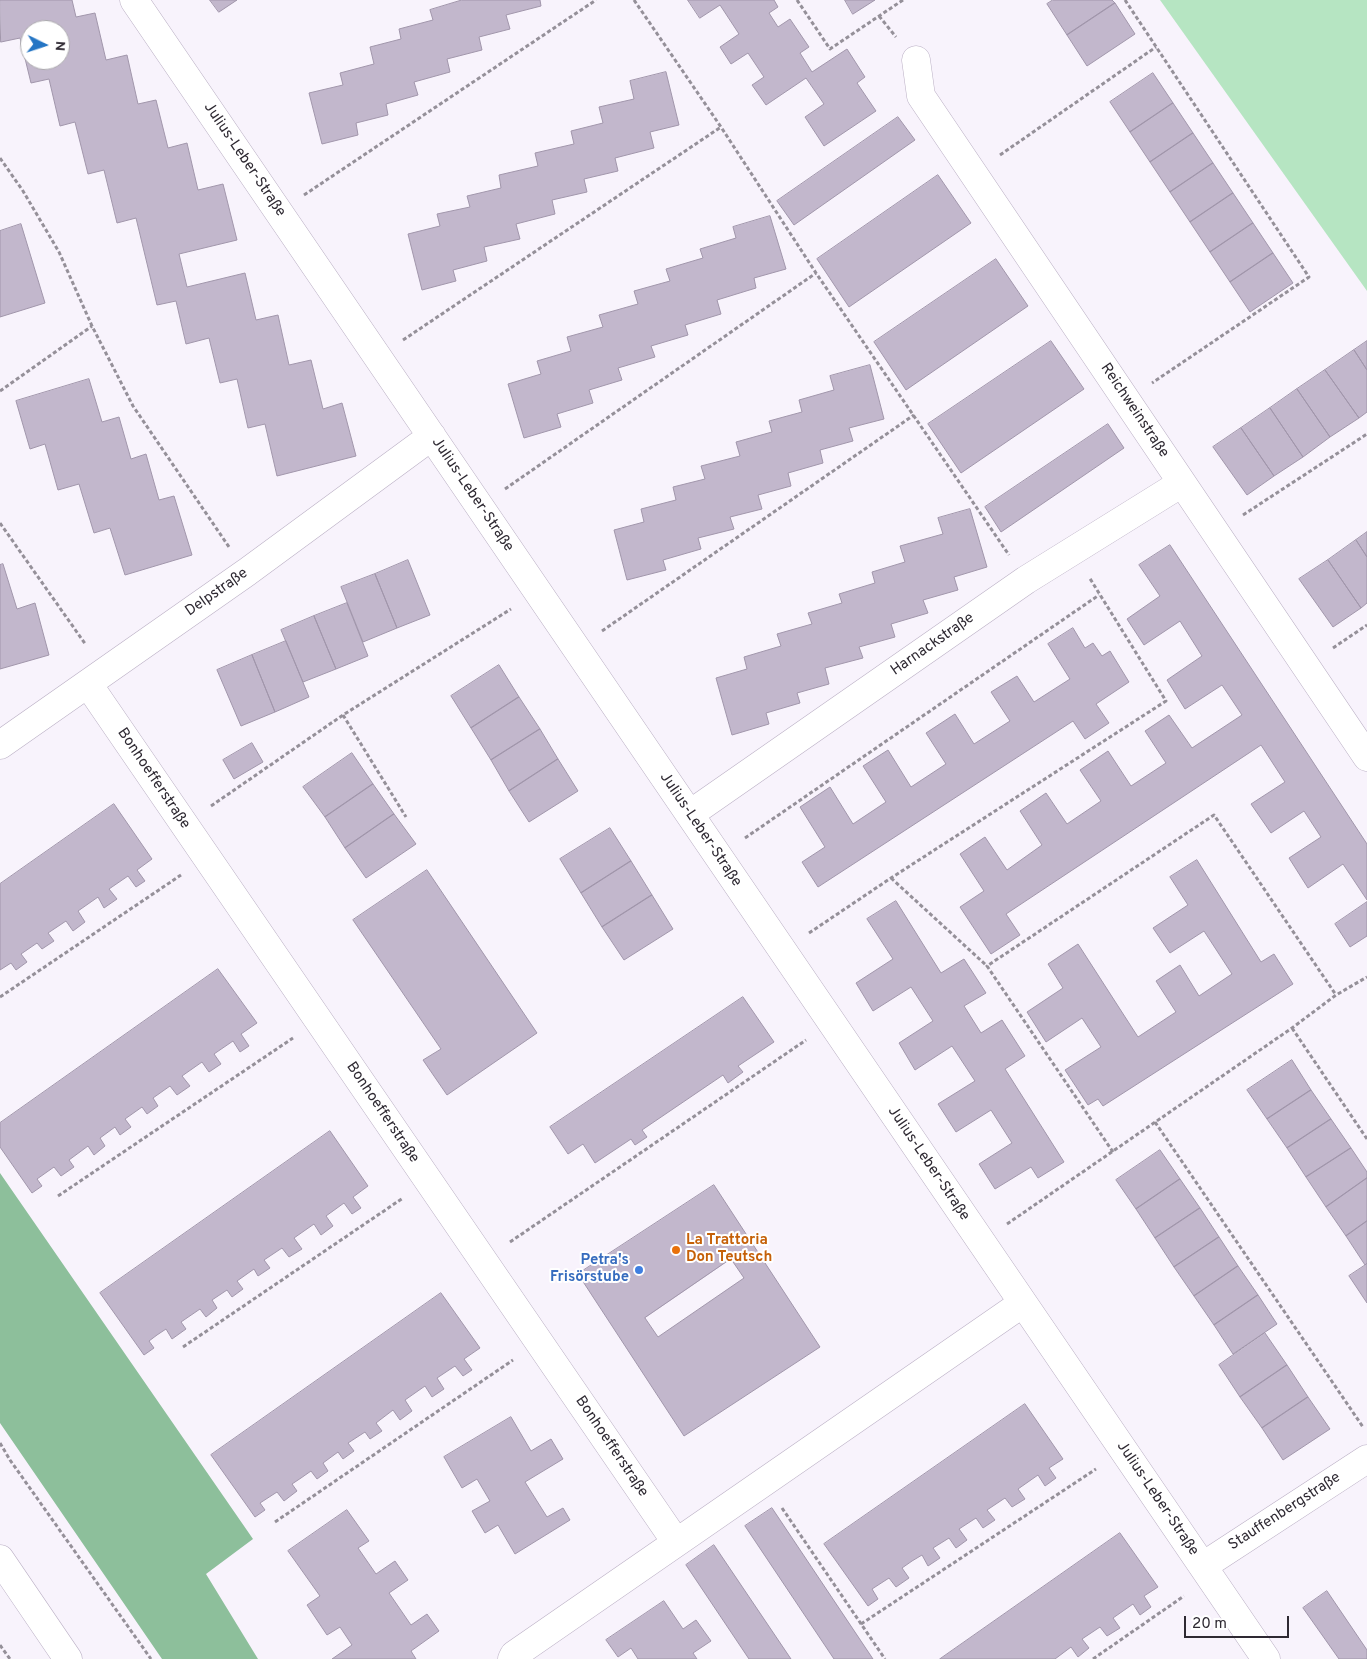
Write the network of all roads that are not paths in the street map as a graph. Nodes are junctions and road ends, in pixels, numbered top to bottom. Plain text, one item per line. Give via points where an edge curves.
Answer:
1 (134, 0) edge
2 (916, 60) dead end
3 (432, 436) junction
4 (1182, 483) junction
5 (96, 678) junction
6 (0, 745) edge
7 (1367, 757) edge
8 (690, 814) junction
9 (1023, 1302) junction
10 (1367, 1459) edge
11 (676, 1542) junction
12 (0, 1559) edge
13 (1207, 1572) junction
14 (68, 1659) edge
15 (512, 1659) edge
16 (1266, 1659) edge

1 - 3 street, Julius-Leber-Straße
2 - 4 street, Reichweinstraße via 921,96
3 - 5 street, Delpstraße
3 - 8 street, Julius-Leber-Straße
4 - 7 street, Reichweinstraße
4 - 8 street, Harnackstraße via 1026,580
5 - 6 street, Delpstraße
5 - 11 street, Bonhoefferstraße via 184,824
8 - 9 street, Julius-Leber-Straße
9 - 11 street
9 - 13 street, Julius-Leber-Straße
10 - 13 street, Stauffenbergstraße
11 - 15 street
12 - 14 street
13 - 16 street, Julius-Leber-Straße

